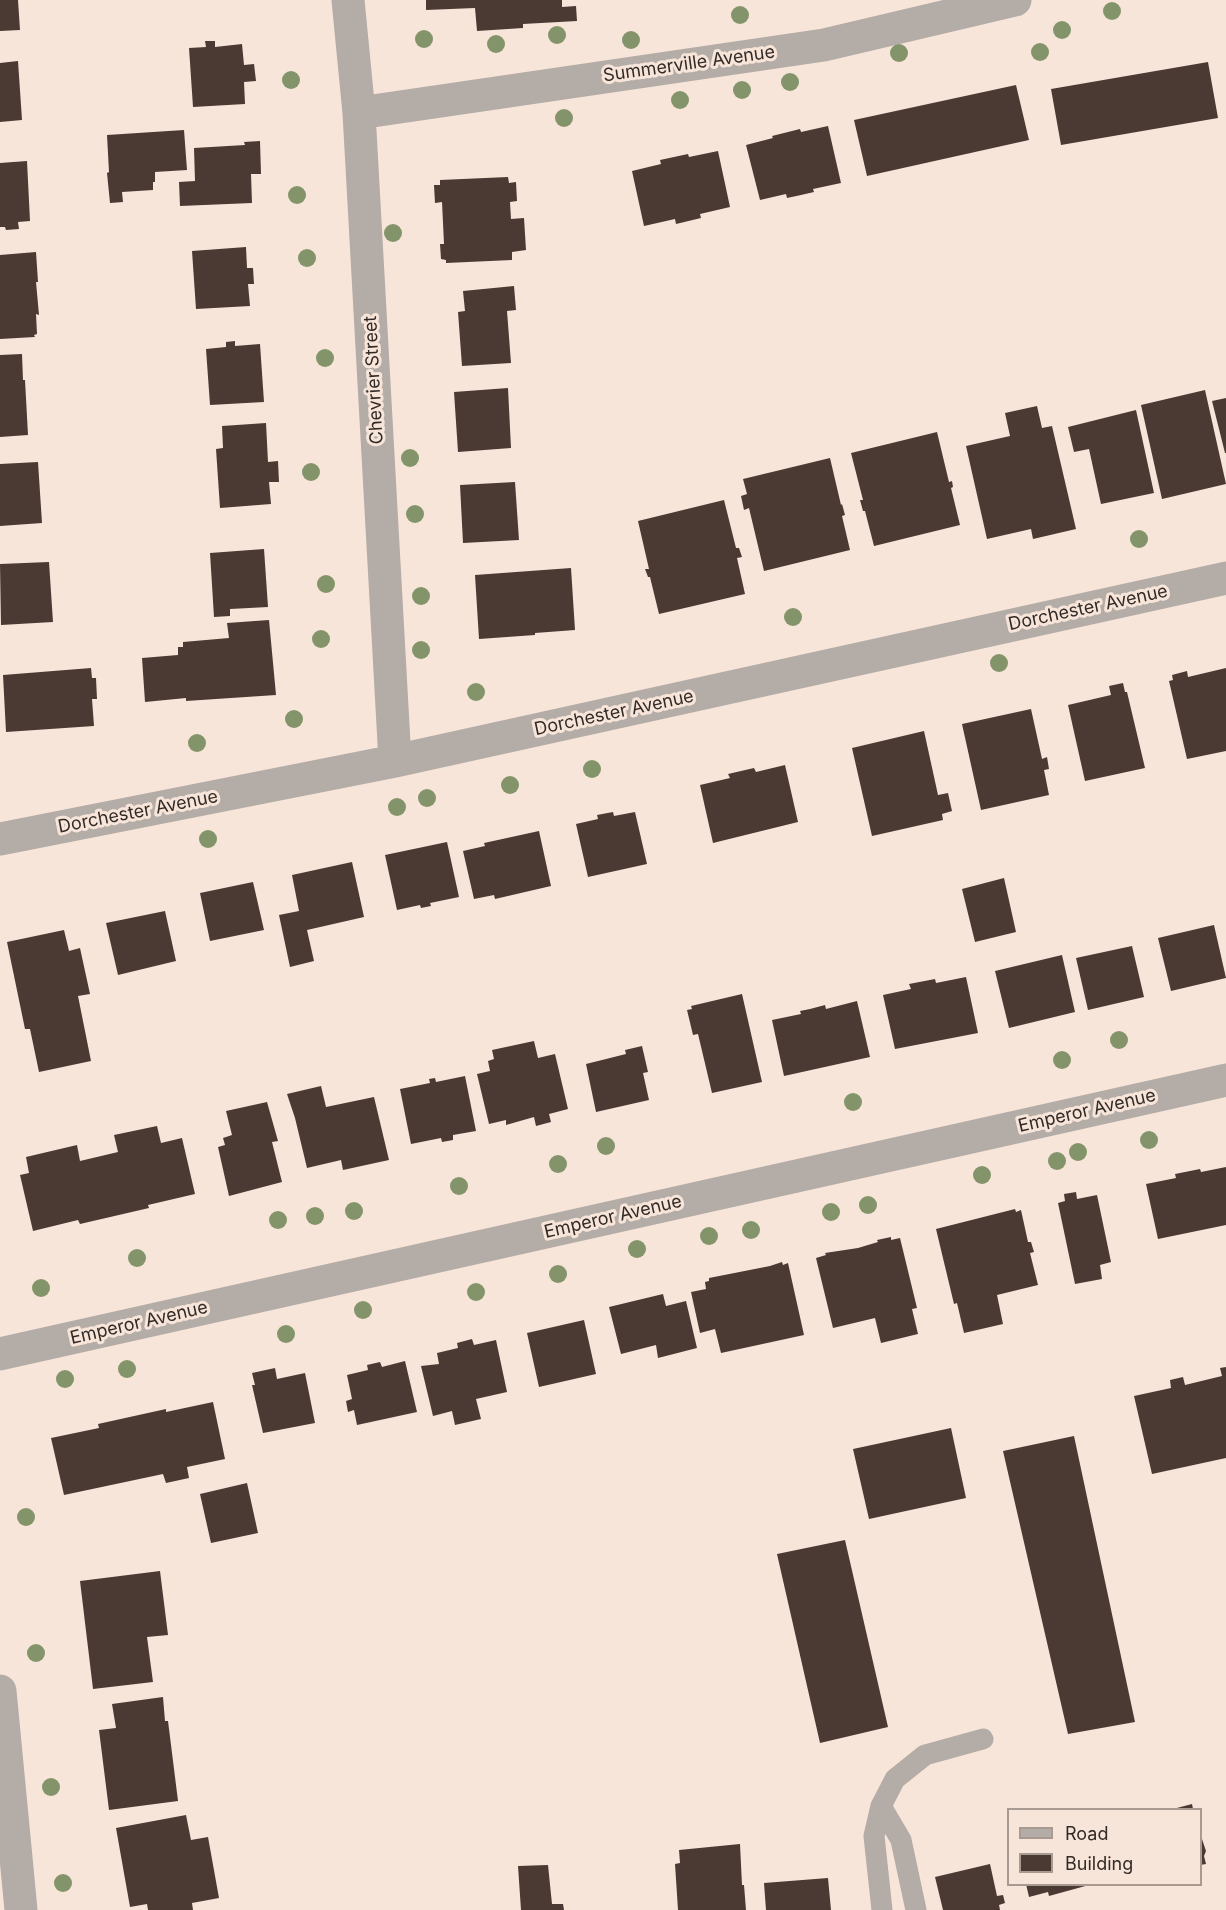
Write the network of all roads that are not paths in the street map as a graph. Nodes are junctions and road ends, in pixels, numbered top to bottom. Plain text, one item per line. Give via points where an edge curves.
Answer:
1 (348, 0) edge
2 (1015, 0) edge
3 (359, 113) junction
4 (1226, 578) edge
5 (395, 761) junction
6 (0, 839) edge
7 (1226, 1080) edge
8 (0, 1354) edge
9 (0, 1691) edge
10 (983, 1739) dead end
11 (881, 1806) junction
12 (21, 1910) edge
13 (882, 1910) edge
14 (916, 1910) edge

1 - 3 street, Chevrier Street
2 - 3 street, Summerville Avenue via 824,45
3 - 5 street, Chevrier Street
4 - 5 street, Dorchester Avenue
5 - 6 street, Dorchester Avenue
7 - 8 street, Emperor Avenue
9 - 12 street
10 - 11 lane via 925,1755 895,1779
11 - 13 lane via 874,1836
11 - 14 lane via 901,1840

